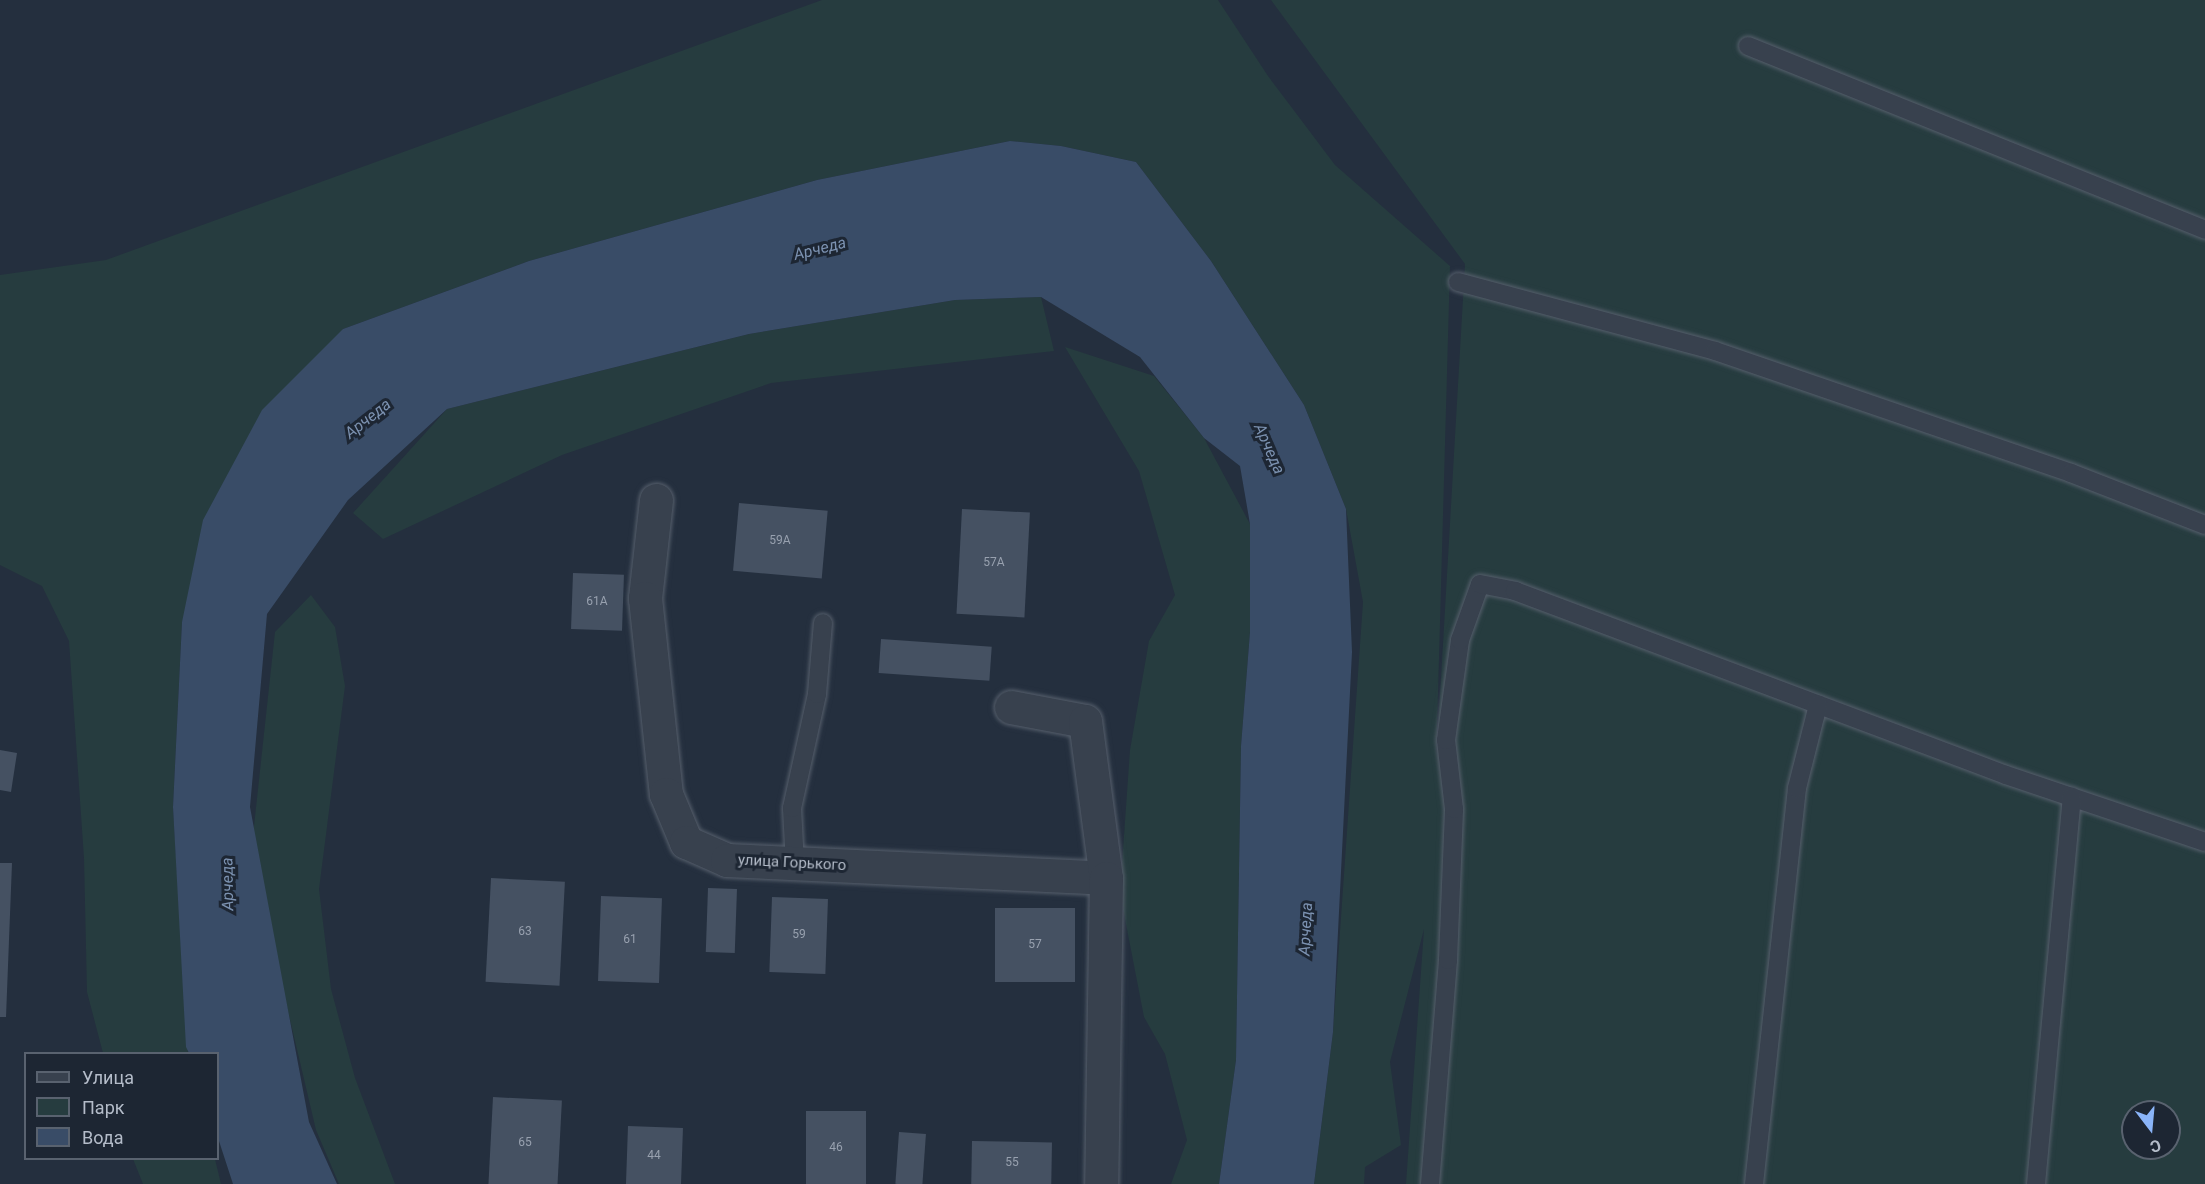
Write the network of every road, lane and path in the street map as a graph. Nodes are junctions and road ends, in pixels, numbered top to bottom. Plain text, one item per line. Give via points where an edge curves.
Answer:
1 (1748, 46) dead end
2 (2205, 230) edge
3 (1458, 282) dead end
4 (656, 500) dead end
5 (2205, 525) edge
6 (823, 623) dead end
7 (1818, 705) junction
8 (1011, 708) dead end
9 (2072, 797) junction
10 (2205, 842) edge
11 (795, 864) junction
12 (1106, 878) junction
13 (1101, 1184) edge
14 (1430, 1184) edge
15 (1754, 1184) edge
16 (2037, 1184) edge

1 - 2 lane
3 - 5 lane via 1715,351 2071,473
4 - 11 street, улица Горького via 645,598 666,794 686,842 726,860
6 - 11 lane via 817,694 792,808
7 - 9 lane
7 - 14 lane via 1515,591 1480,584 1460,640 1446,740 1454,808 1448,960
7 - 15 lane via 1797,788
8 - 12 street via 1084,721
9 - 10 lane
9 - 16 lane
11 - 12 street, улица Горького
12 - 13 street

